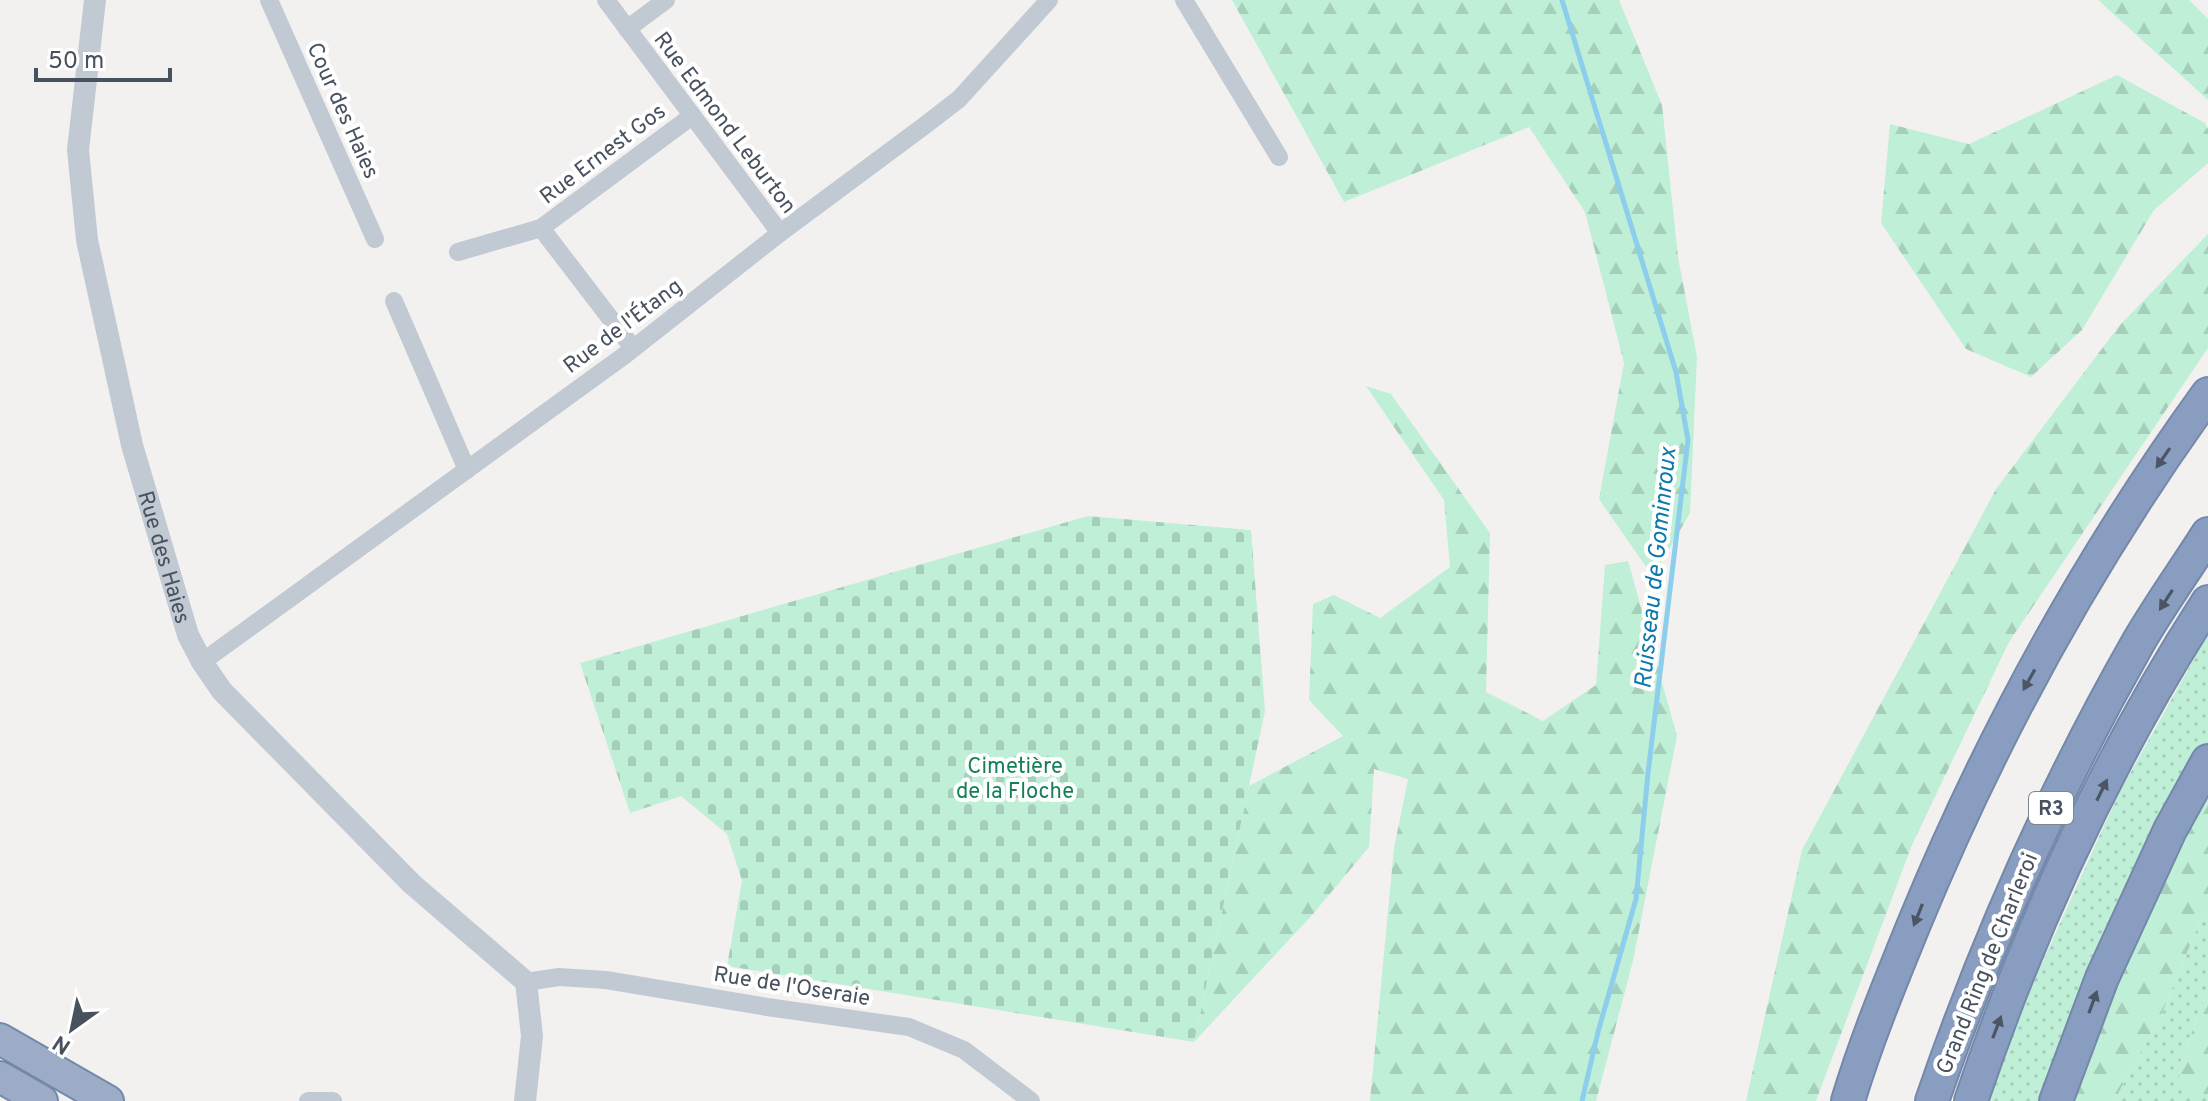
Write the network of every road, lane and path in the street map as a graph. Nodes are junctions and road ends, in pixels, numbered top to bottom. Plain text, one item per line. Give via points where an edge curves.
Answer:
1 (95, 0) edge
2 (269, 0) edge
3 (606, 0) edge
4 (666, 0) edge
5 (1049, 0) edge
6 (1184, 0) edge
7 (627, 29) junction
8 (692, 116) junction
9 (1279, 157) dead end
10 (541, 228) junction
11 (780, 233) junction
12 (375, 239) dead end
13 (458, 252) dead end
14 (394, 301) dead end
15 (633, 348) junction
16 (2208, 394) edge
17 (467, 470) junction
18 (2208, 534) edge
19 (2208, 602) edge
20 (202, 662) junction
21 (2208, 761) edge
22 (526, 982) junction
23 (0, 1039) edge
24 (0, 1077) edge
25 (42, 1101) edge
26 (108, 1101) edge
27 (308, 1101) edge
28 (333, 1101) edge
29 (525, 1101) edge
30 (1031, 1101) edge
31 (1848, 1101) edge
32 (1932, 1101) edge
33 (1971, 1101) edge
34 (2056, 1101) edge

1 - 20 street, Rue des Haies via 78,150 87,240 132,445 188,635
2 - 12 street, Cour des Haies
3 - 7 street, Rue Edmond Leburton
4 - 7 street
5 - 11 street, Rue de l'Étang via 959,99
6 - 9 street
7 - 8 street, Rue Edmond Leburton
8 - 10 street, Rue Ernest Gos
8 - 11 street, Rue Edmond Leburton
10 - 13 street, Rue Ernest Gos
10 - 15 street, Rue Ernest Gos
11 - 15 street, Rue de l'Étang
14 - 17 street
15 - 17 street, Rue de l'Étang
16 -> 31 highway via 2074,598 2004,725 1953,829
17 - 20 street, Rue de l'Étang
18 -> 32 highway, Grand Ring de Charleroi / R3 via 2140,639 2073,763 2011,891
33 -> 19 highway, Grand Ring de Charleroi / R3 via 2046,904 2113,767
20 - 22 street, Rue des Haies via 222,691 412,884
34 -> 21 highway via 2102,978
22 - 29 street via 532,1036
22 - 30 street, Rue de l'Oseraie via 559,977 606,980 909,1027 964,1050
23 - 26 highway
24 - 25 highway
27 - 28 street

